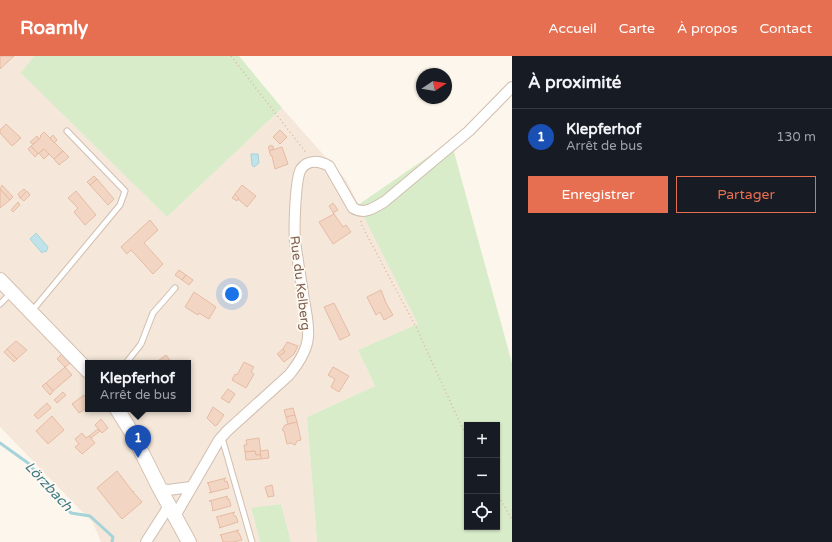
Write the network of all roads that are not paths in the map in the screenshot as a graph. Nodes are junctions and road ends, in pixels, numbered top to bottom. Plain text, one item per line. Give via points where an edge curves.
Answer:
1 (512, 87) edge
2 (67, 131) dead end
3 (0, 280) edge
4 (175, 288) dead end
5 (12, 292) junction
6 (0, 304) edge
7 (31, 312) junction
8 (128, 360) edge
9 (85, 368) edge
10 (119, 412) edge
11 (222, 437) junction
12 (191, 487) junction
13 (160, 489) junction
14 (172, 511) junction
15 (146, 542) edge
16 (189, 542) edge
17 (252, 542) edge

1 - 11 street, Rue du Kelberg via 469,131 372,210 363,212 353,208 329,166 313,162 301,169 294,219 295,242 307,318 306,346 289,375
2 - 7 lane via 126,191 120,205
3 - 5 main road
4 - 8 lane via 153,313 141,344
5 - 6 lane
5 - 7 main road
7 - 9 main road
10 - 13 main road
11 - 12 street, Rue du Kelberg
11 - 17 lane
12 - 13 street
12 - 14 street, Rue du Kelberg
13 - 14 main road
14 - 15 street, Rue du Kelberg
14 - 16 main road

